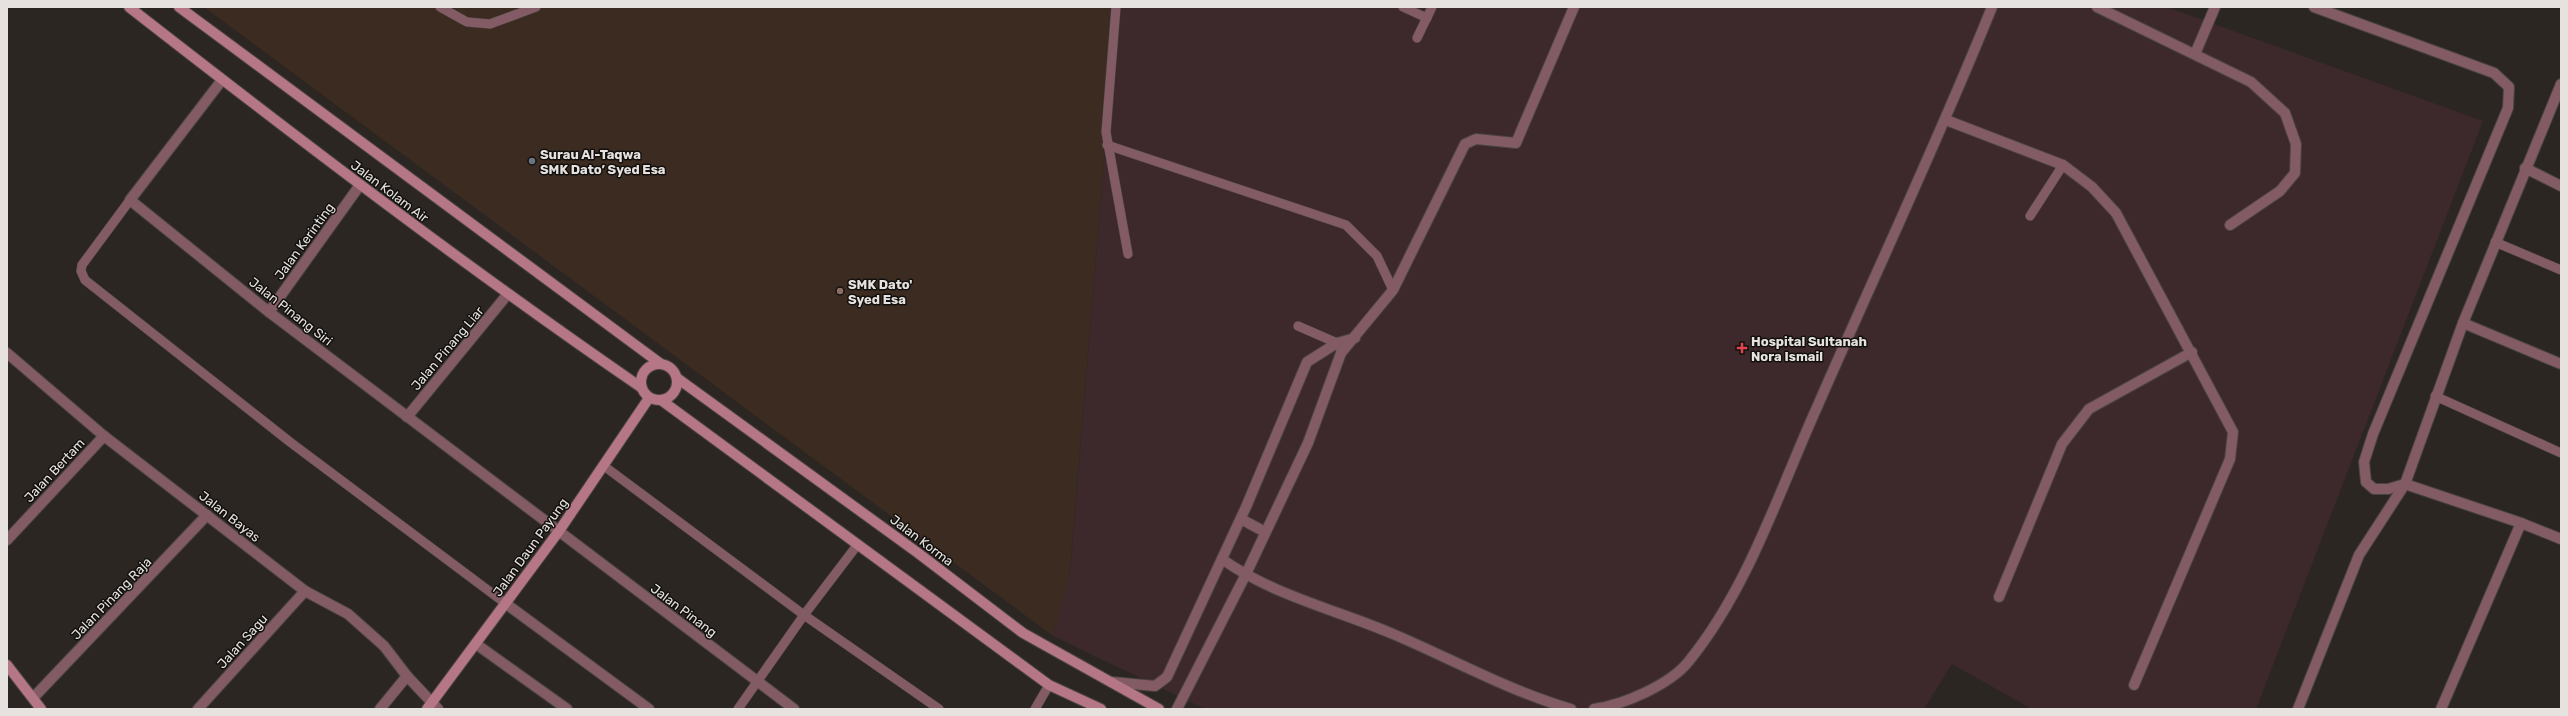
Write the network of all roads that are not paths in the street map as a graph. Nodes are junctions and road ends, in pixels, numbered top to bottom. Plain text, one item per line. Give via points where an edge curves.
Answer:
1 (129, 7) edge
2 (179, 7) edge
3 (440, 7) edge
4 (536, 7) edge
5 (1116, 7) edge
6 (1403, 7) edge
7 (1432, 7) edge
8 (1574, 7) edge
9 (1992, 7) edge
10 (2097, 7) edge
11 (2215, 7) edge
12 (2314, 7) edge
13 (1427, 18) junction
14 (1417, 38) dead end
15 (2195, 54) junction
16 (222, 80) junction
17 (2561, 84) edge
18 (1946, 120) junction
19 (1107, 145) junction
20 (2063, 166) junction
21 (2525, 168) junction
22 (360, 185) junction
23 (2561, 186) edge
24 (130, 200) junction
25 (2030, 216) dead end
26 (2230, 225) dead end
27 (2495, 242) junction
28 (1128, 254) dead end
29 (2561, 270) edge
30 (1393, 290) junction
31 (507, 295) junction
32 (269, 312) junction
33 (2463, 323) junction
34 (1298, 326) dead end
35 (1355, 338) junction
36 (1337, 343) junction
37 (2192, 352) junction
38 (7, 353) edge
39 (1341, 353) junction
40 (661, 364) junction
41 (2561, 364) edge
42 (677, 378) junction
43 (642, 388) junction
44 (2435, 396) junction
45 (649, 398) junction
46 (661, 400) junction
47 (406, 417) junction
48 (104, 436) junction
49 (2561, 453) edge
50 (604, 466) junction
51 (2405, 484) junction
52 (207, 515) junction
53 (1241, 519) junction
54 (2521, 523) junction
55 (559, 531) junction
56 (1265, 532) junction
57 (2561, 539) edge
58 (7, 540) edge
59 (858, 544) junction
60 (1222, 559) junction
61 (1245, 576) junction
62 (305, 591) junction
63 (1999, 597) dead end
64 (505, 603) junction
65 (804, 615) junction
66 (476, 644) junction
67 (7, 665) edge
68 (407, 676) junction
69 (758, 682) junction
70 (1112, 682) junction
71 (1049, 685) junction
72 (2134, 685) dead end
73 (33, 698) junction
74 (432, 707) edge
75 (42, 709) edge
76 (198, 709) edge
77 (380, 709) edge
78 (567, 709) edge
79 (649, 709) edge
80 (738, 709) edge
81 (794, 709) edge
82 (939, 709) edge
83 (1035, 709) edge
84 (1101, 709) edge
85 (1159, 709) edge
86 (1177, 709) edge
87 (1572, 709) edge
88 (1594, 709) edge
89 (2298, 709) edge
90 (2441, 709) edge

1 - 16 street, Jalan Kolam Air
2 - 40 street, Jalan Kolam Air
3 - 4 lane via 467,22 490,24
5 - 19 lane
6 - 13 lane
7 - 13 lane
8 - 30 street via 1516,143 1476,138 1465,144
9 - 18 street
10 - 15 street
11 - 15 street
12 - 51 street via 2494,73 2509,87 2508,108 2367,449 2364,468 2366,482 2374,489 2388,489
13 - 14 lane
15 - 26 street via 2251,82 2285,113 2296,144 2295,173 2280,191
16 - 22 street, Jalan Kolam Air
16 - 24 street
17 - 21 street
18 - 20 street
18 - 88 street via 1741,582 1716,624 1687,663 1645,694
19 - 28 lane
19 - 30 lane via 1346,225 1377,256
20 - 25 lane
20 - 37 street via 2092,187 2116,213
21 - 23 street
21 - 27 street
22 - 31 street, Jalan Kolam Air
22 - 32 street, Jalan Kerinting
24 - 32 street, Jalan Pinang Siri
24 - 64 lane via 82,265 81,271 85,280 290,442
27 - 29 lane
27 - 33 street
30 - 35 street
31 - 43 street, Jalan Kolam Air
31 - 47 street, Jalan Pinang Liar
32 - 47 street, Jalan Pinang Siri
33 - 41 street
33 - 44 street
34 - 36 lane
35 - 36 street
35 - 39 street
36 - 39 lane
36 - 53 street via 1307,362
37 - 63 street via 2089,409 2062,444
37 - 72 street via 2233,432 2230,459
38 - 48 street, Jalan Bayas
39 - 56 street via 1308,443
40 - 42 street via 671,369
40 - 43 street via 645,370
42 - 46 street via 676,390 667,399
42 - 70 street, Jalan Korma via 918,553 1023,633
43 - 45 street
44 - 49 lane
44 - 51 street
45 - 46 street
45 - 50 street, Jalan Daun Payung
46 - 59 street
47 - 55 street, Jalan Pinang Siri
48 - 52 street, Jalan Bayas
48 - 58 street, Jalan Bertam
50 - 55 street, Jalan Daun Payung
50 - 65 lane
51 - 54 street
51 - 89 street via 2359,555
52 - 62 street, Jalan Bayas
52 - 73 street, Jalan Pinang Raja
53 - 56 street
53 - 60 street
54 - 57 street
54 - 90 street
55 - 64 street, Jalan Daun Payung
55 - 69 street, Jalan Pinang
56 - 61 street
59 - 65 lane
59 - 71 street
60 - 61 street
60 - 70 street via 1167,677 1155,686
61 - 86 street
61 - 87 street via 1393,634 1521,692
62 - 68 street, Jalan Bayas via 348,614 384,646
62 - 76 street, Jalan Sagu
64 - 66 street, Jalan Daun Payung
64 - 79 street
65 - 69 lane
65 - 82 lane
66 - 74 street, Jalan Daun Payung
66 - 78 street
67 - 73 street
68 - 74 street, Jalan Bayas
68 - 77 street
69 - 80 lane
69 - 81 street, Jalan Pinang
70 - 85 street, Jalan Korma
71 - 83 lane
71 - 84 street
73 - 75 street

